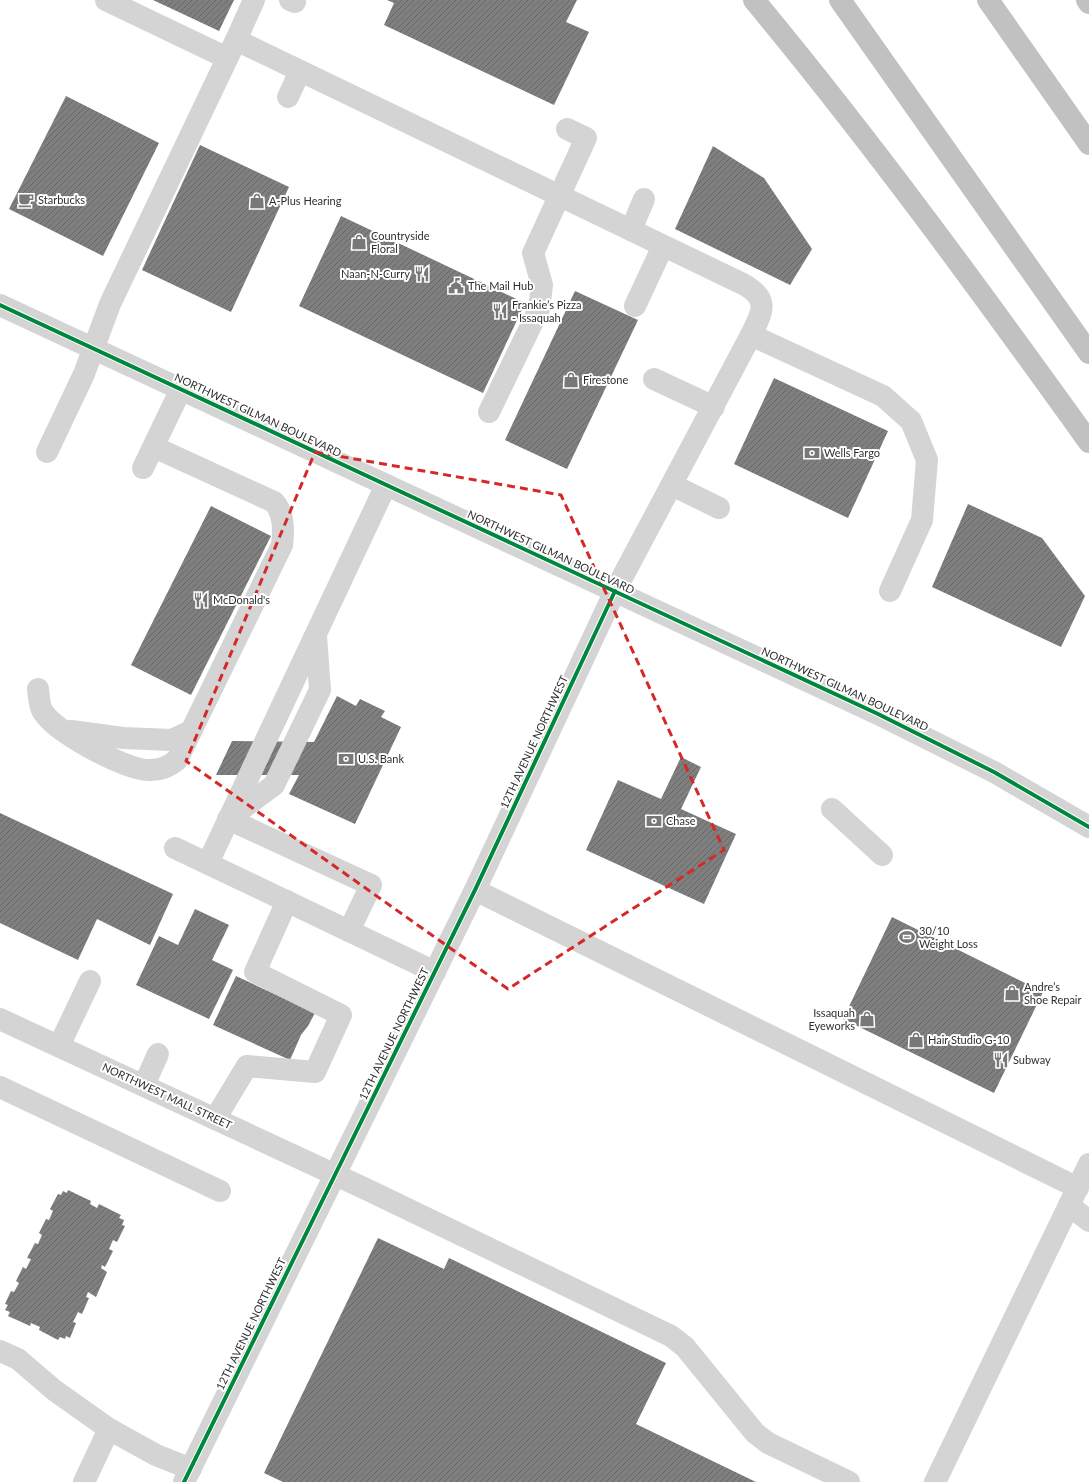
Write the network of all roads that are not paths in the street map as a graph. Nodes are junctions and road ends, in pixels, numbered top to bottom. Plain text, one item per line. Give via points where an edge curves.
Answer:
1 (106, 0) edge
2 (254, 0) edge
3 (754, 0) edge
4 (840, 0) edge
5 (988, 0) edge
6 (1087, 0) edge
7 (1089, 3) edge
8 (231, 49) junction
9 (300, 71) junction
10 (288, 97) dead end
11 (567, 129) dead end
12 (1089, 144) edge
13 (560, 196) junction
14 (644, 199) dead end
15 (631, 230) junction
16 (663, 246) junction
17 (0, 305) edge
18 (635, 306) dead end
19 (751, 335) junction
20 (93, 348) junction
21 (1089, 353) edge
22 (654, 379) dead end
23 (180, 389) junction
24 (714, 407) junction
25 (489, 412) dead end
26 (1089, 442) edge
27 (154, 447) junction
28 (47, 452) dead end
29 (143, 468) dead end
30 (386, 485) junction
31 (672, 485) junction
32 (719, 508) dead end
33 (615, 591) junction
34 (890, 591) dead end
35 (38, 689) dead end
36 (62, 730) junction
37 (191, 731) junction
38 (832, 809) dead end
39 (228, 819) junction
40 (1089, 827) edge
41 (175, 848) dead end
42 (882, 855) dead end
43 (208, 863) junction
44 (475, 890) junction
45 (287, 901) junction
46 (349, 931) junction
47 (435, 972) junction
48 (90, 981) dead end
49 (0, 1019) edge
50 (59, 1046) junction
51 (158, 1054) dead end
52 (144, 1086) junction
53 (0, 1087) edge
54 (215, 1119) junction
55 (1089, 1164) edge
56 (334, 1174) junction
57 (220, 1191) dead end
58 (1073, 1197) junction
59 (1089, 1221) edge
60 (0, 1352) edge
61 (109, 1429) junction
62 (188, 1475) edge
63 (84, 1482) edge
64 (849, 1482) edge
65 (935, 1482) edge

1 - 8 street
2 - 8 street
3 - 26 highway via 825,86 972,278
4 - 21 highway
5 - 12 highway
6 - 7 highway
8 - 9 street
8 - 20 street via 110,304
9 - 10 street
9 - 13 street
11 - 13 street via 586,138
13 - 15 street
13 - 25 street via 533,253 542,285 539,308
14 - 15 street
15 - 16 street
16 - 18 street
16 - 19 street, 12TH AVENUE NORTHWEST via 754,290 761,298 763,308
17 - 20 street, NORTHWEST GILMAN BOULEVARD
19 - 24 street, 12TH AVENUE NORTHWEST
19 - 34 street via 883,396 911,421 927,460 922,520
20 - 23 street, NORTHWEST GILMAN BOULEVARD
20 - 28 street via 84,374
22 - 24 street
23 - 27 street
23 - 30 street, NORTHWEST GILMAN BOULEVARD
24 - 31 street, 12TH AVENUE NORTHWEST
27 - 29 street
27 - 37 street via 274,502 279,508 284,532 282,545
30 - 33 street, NORTHWEST GILMAN BOULEVARD
30 - 39 street
31 - 32 street
31 - 33 street, 12TH AVENUE NORTHWEST
33 - 40 street, NORTHWEST GILMAN BOULEVARD via 934,741 994,772
33 - 44 street, 12TH AVENUE NORTHWEST
35 - 36 street via 42,710
36 - 37 street via 123,738 172,740
36 - 37 street via 88,746 136,768 149,770 167,768 177,760
38 - 42 street
39 - 43 street
39 - 46 street via 371,885
41 - 43 street
43 - 45 street
44 - 47 street, 12TH AVENUE NORTHWEST
44 - 58 street
45 - 46 street
45 - 54 street via 255,972 340,1015 315,1072 247,1066
46 - 47 street
47 - 56 street, 12TH AVENUE NORTHWEST
48 - 50 street
49 - 50 street, NORTHWEST MALL STREET
50 - 52 street, NORTHWEST MALL STREET
51 - 52 street
52 - 54 street, NORTHWEST MALL STREET
53 - 57 street
54 - 56 street, NORTHWEST MALL STREET
55 - 58 street
56 - 62 street, 12TH AVENUE NORTHWEST
56 - 64 street, NORTHWEST MALL STREET via 671,1336 685,1347 755,1434 768,1443
58 - 59 street
58 - 65 street
60 - 61 street via 18,1359 54,1390
61 - 62 street
61 - 63 street

